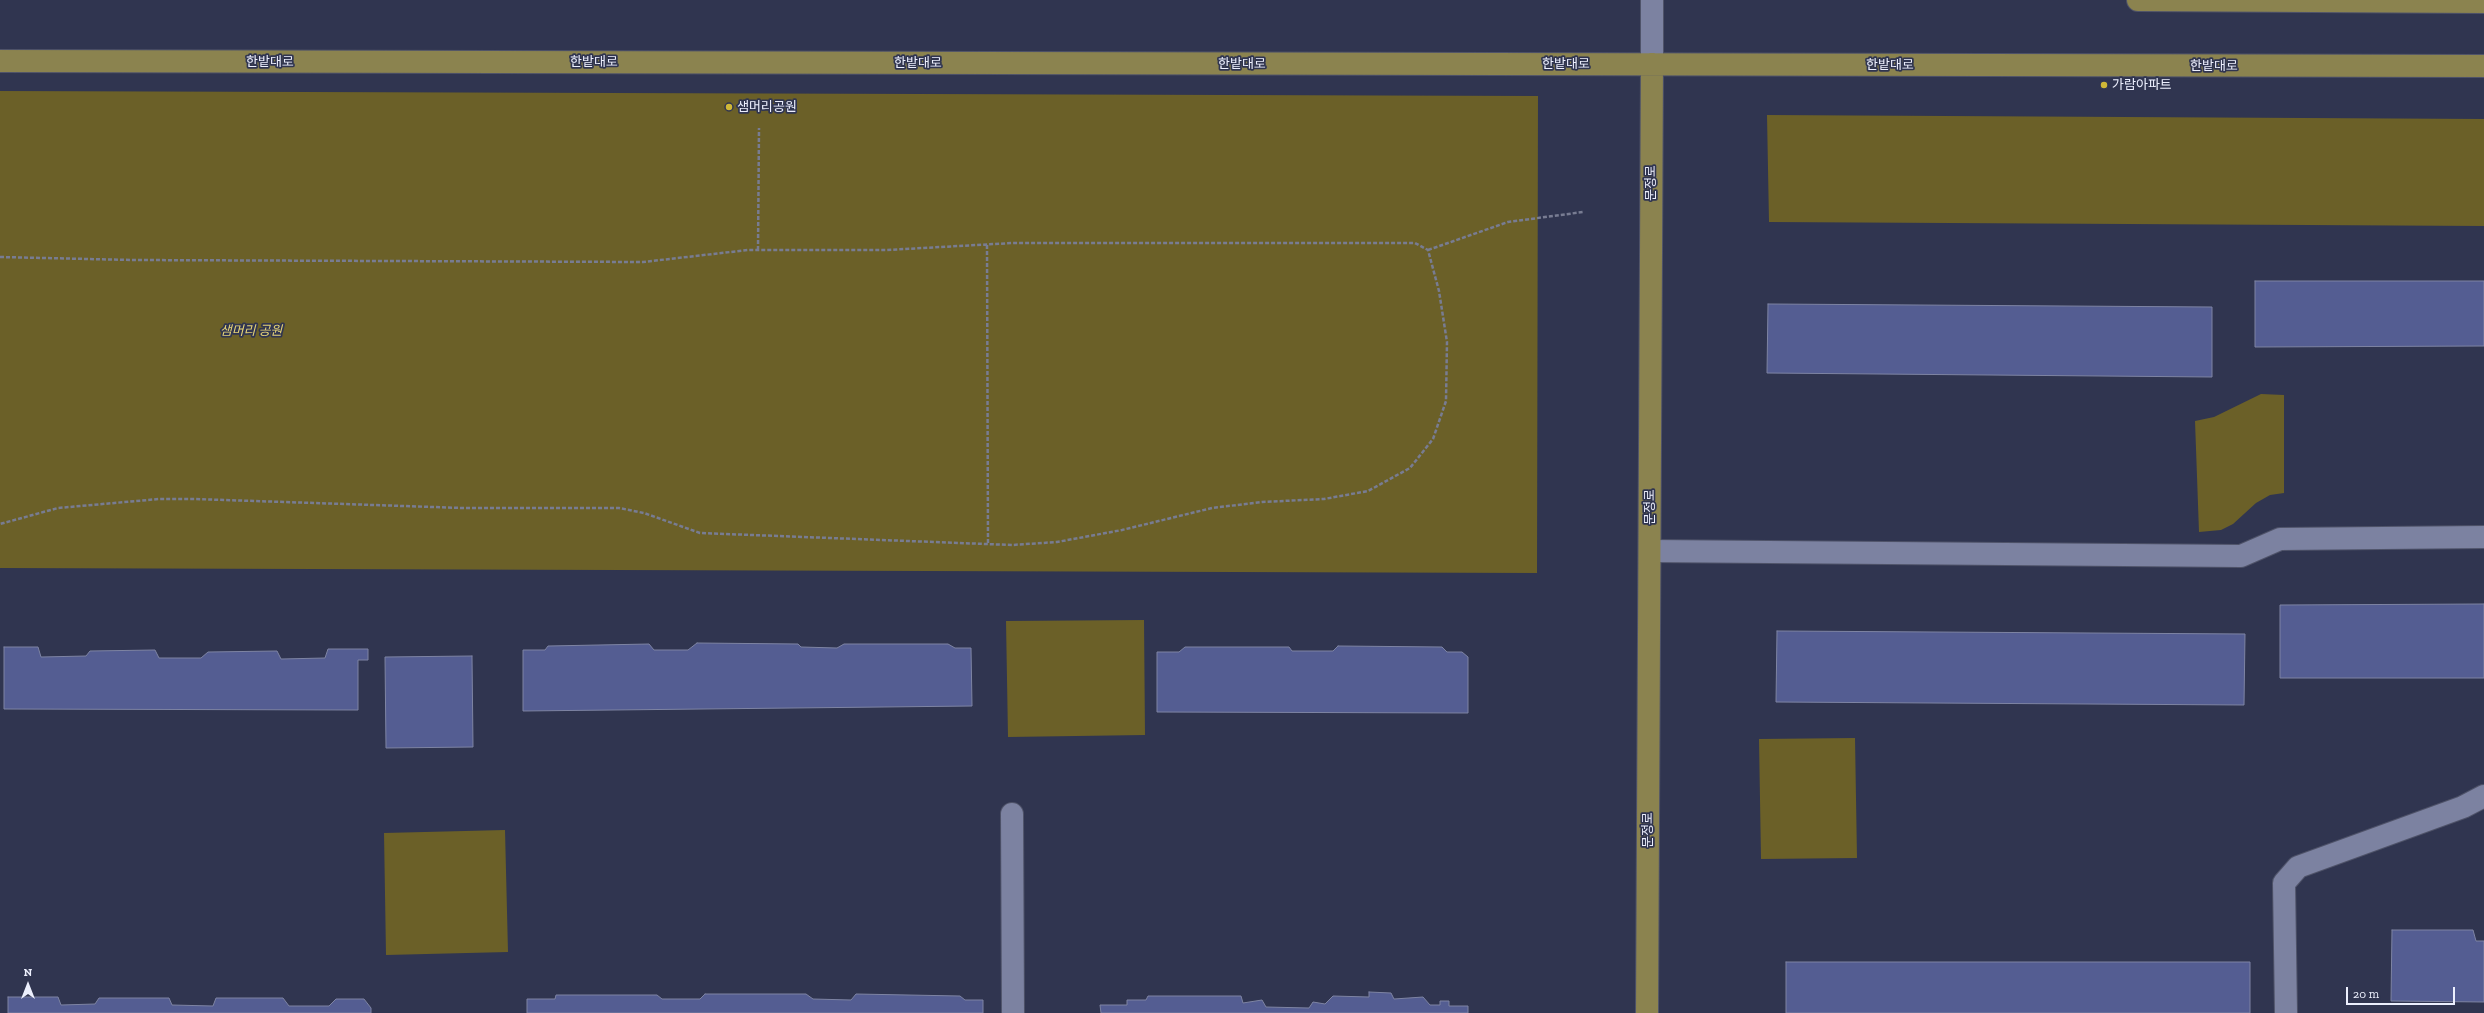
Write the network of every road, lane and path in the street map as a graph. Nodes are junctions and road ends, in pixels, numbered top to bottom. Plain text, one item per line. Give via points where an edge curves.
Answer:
1 (1652, 0) edge
2 (2138, 0) edge
3 (2484, 2) edge
4 (0, 61) edge
5 (1652, 64) junction
6 (2484, 66) edge
7 (760, 128) dead end
8 (1582, 212) dead end
9 (987, 245) junction
10 (758, 250) junction
11 (1428, 250) junction
12 (0, 257) edge
13 (0, 524) edge
14 (2484, 536) edge
15 (988, 544) junction
16 (1650, 551) junction
17 (2484, 796) edge
18 (1012, 814) dead end
19 (1013, 1013) edge
20 (1647, 1013) edge
21 (2286, 1013) edge

1 - 5 street, 문정로
2 - 3 main road
4 - 5 main road, 한밭대로
5 - 6 main road, 한밭대로
5 - 16 main road, 문정로
7 - 10 path
8 - 11 path via 1508,222
9 - 10 path via 887,250
9 - 11 path via 1400,243 1416,244
9 - 15 path
10 - 12 path via 644,262
11 - 15 path via 1439,291 1447,342 1446,401 1433,439 1410,468 1368,491 1353,494 1324,499 1212,508 1122,530 1057,542
13 - 15 path via 58,508 159,499 195,499 463,508 619,508 644,513 700,533
14 - 16 street via 2280,539 2241,556
16 - 20 main road, 문정로
17 - 21 street via 2463,807 2298,867 2284,883
18 - 19 street

